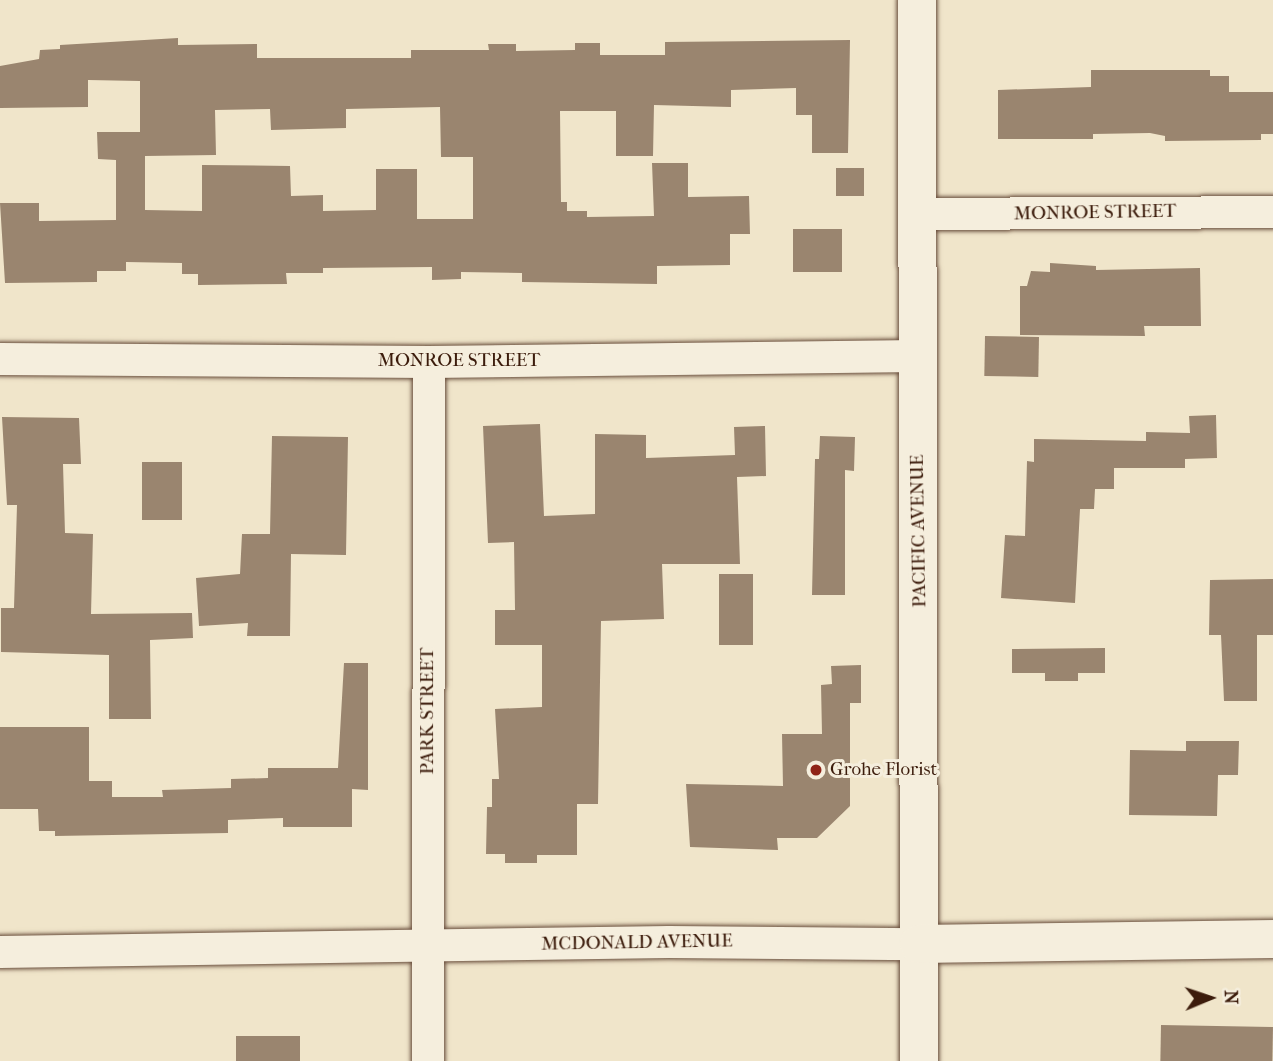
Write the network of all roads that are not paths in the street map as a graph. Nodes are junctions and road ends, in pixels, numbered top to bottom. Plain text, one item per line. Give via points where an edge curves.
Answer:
1 (917, 0) edge
2 (1273, 212) edge
3 (916, 214) junction
4 (918, 356) junction
5 (0, 359) edge
6 (429, 362) junction
7 (1273, 939) edge
8 (919, 944) junction
9 (427, 947) junction
10 (0, 952) edge
11 (428, 1061) edge
12 (919, 1061) edge

1 - 3 street, PACIFIC AVENUE
2 - 3 street, MONROE STREET
3 - 4 street, PACIFIC AVENUE
4 - 6 street, MONROE STREET
4 - 8 street, PACIFIC AVENUE
5 - 6 street, MONROE STREET
6 - 9 street, PARK STREET
7 - 8 street, MCDONALD AVENUE
8 - 9 street, MCDONALD AVENUE via 669,942
8 - 12 street, PACIFIC AVENUE
9 - 10 street, MCDONALD AVENUE
9 - 11 street, PARK STREET

